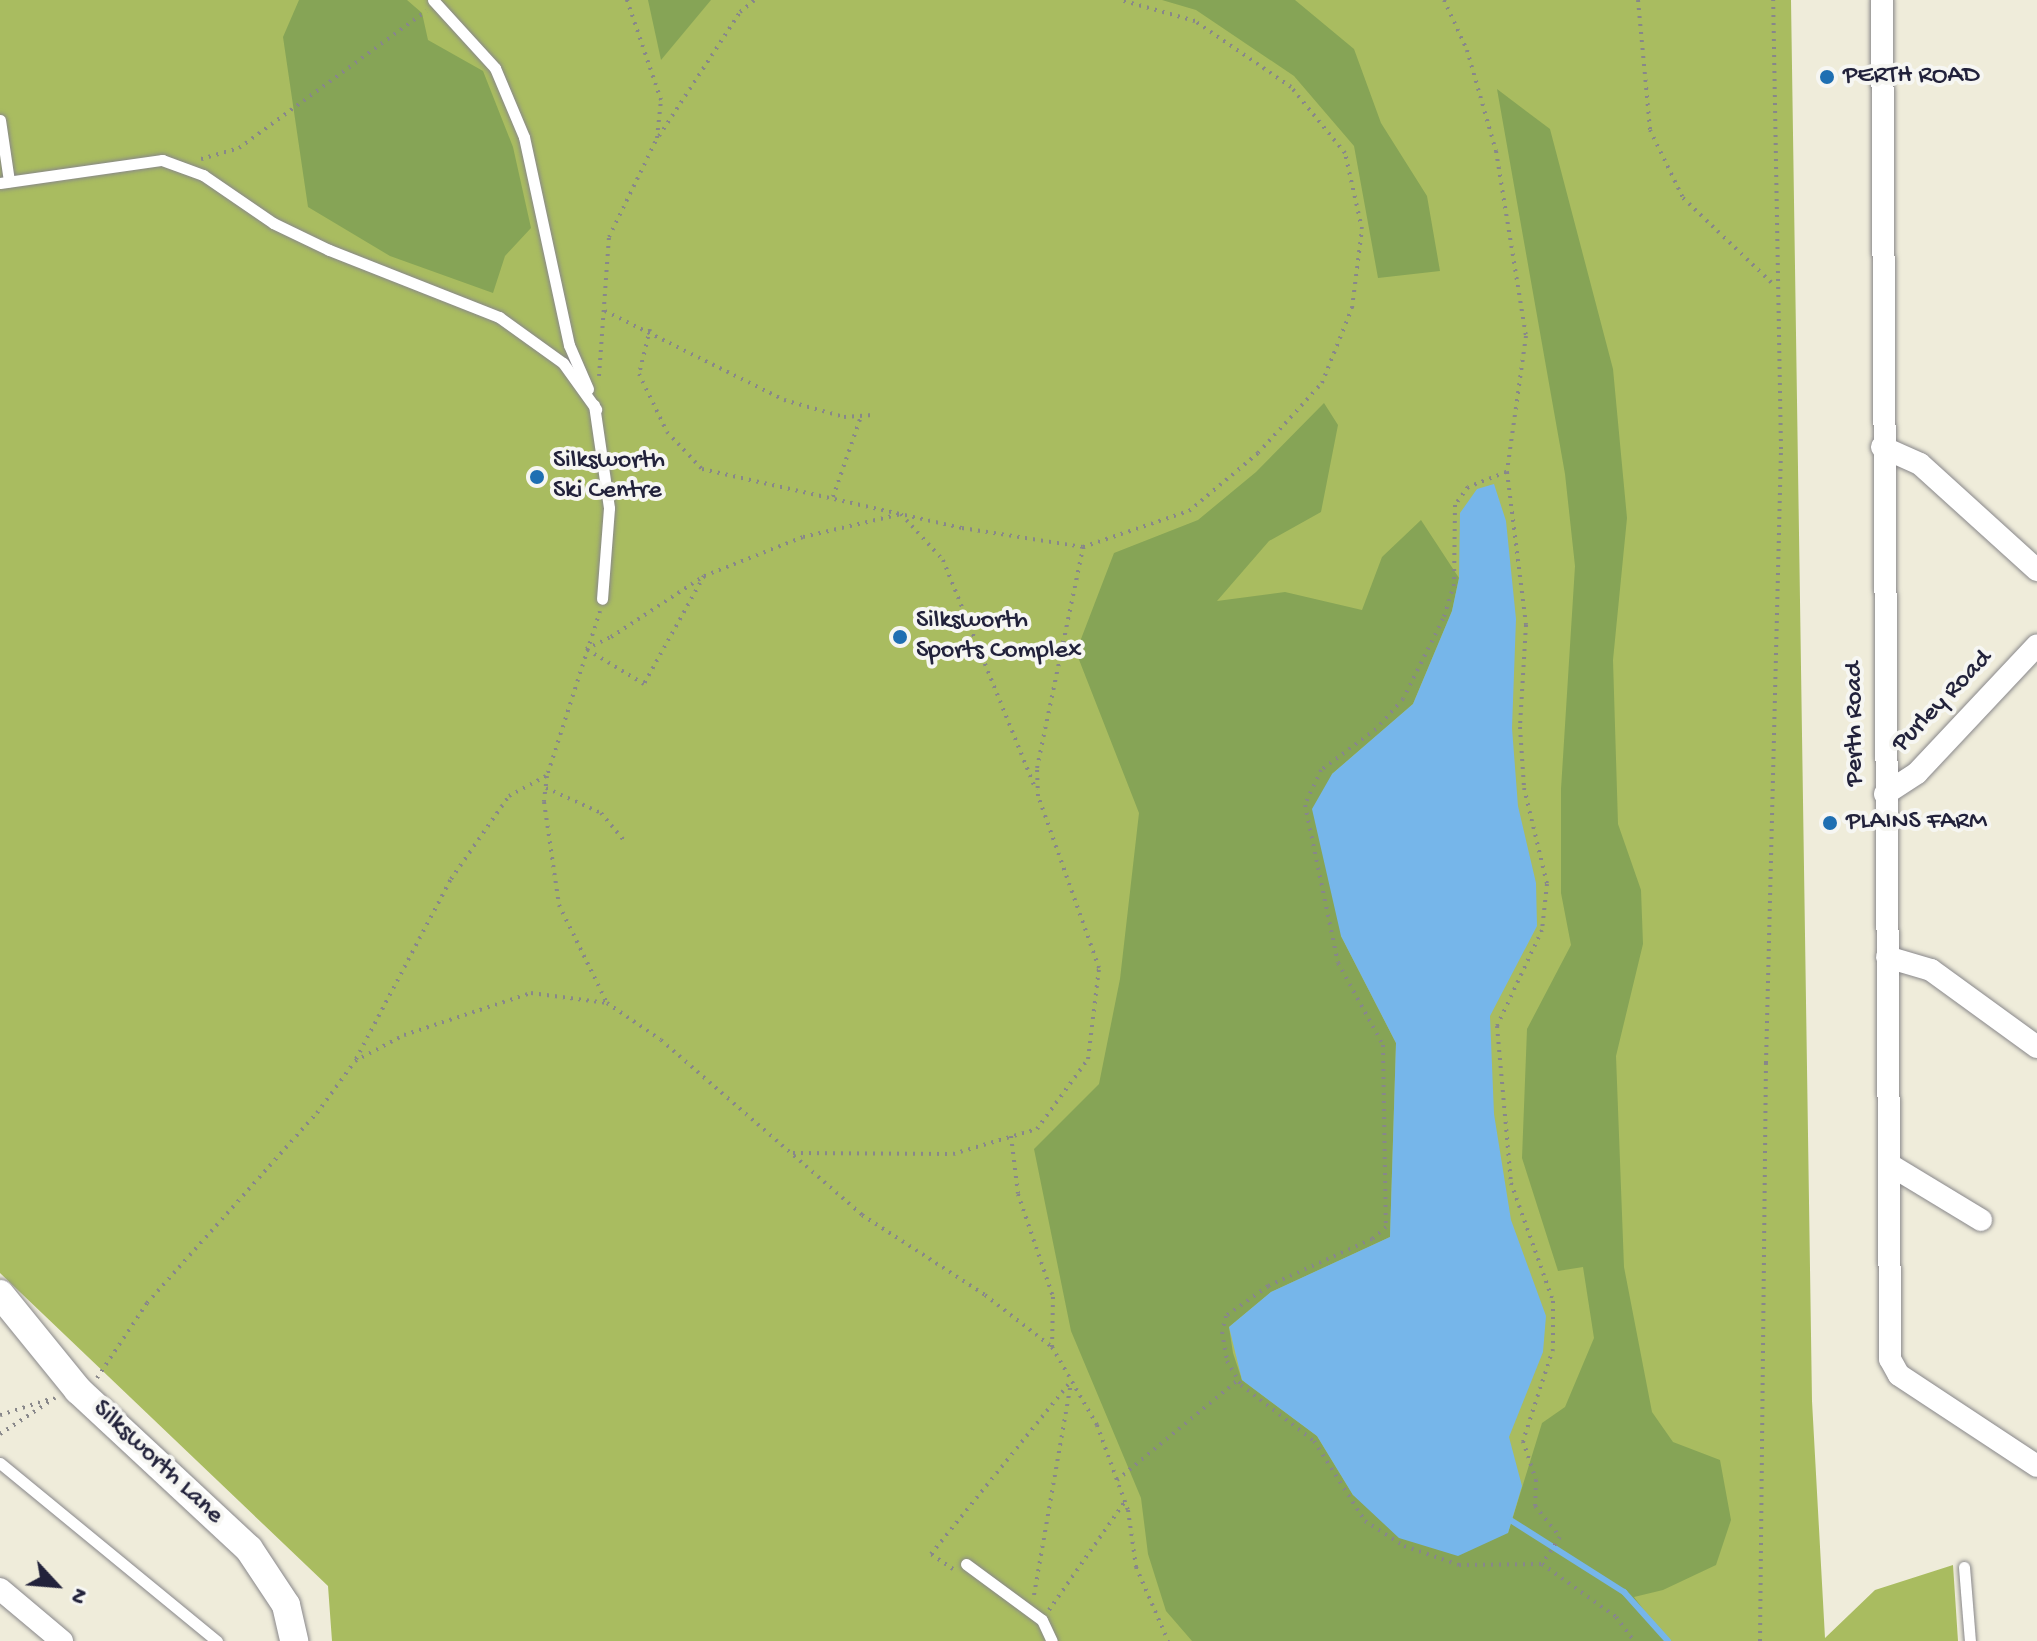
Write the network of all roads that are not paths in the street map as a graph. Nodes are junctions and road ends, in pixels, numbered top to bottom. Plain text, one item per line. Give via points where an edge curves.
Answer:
1 (1882, 0) edge
2 (434, 2) edge
3 (0, 120) edge
4 (4, 182) edge
5 (596, 409) junction
6 (1882, 447) junction
7 (2037, 570) edge
8 (602, 599) road end
9 (2037, 645) edge
10 (1885, 794) junction
11 (1887, 957) junction
12 (2037, 1047) edge
13 (1892, 1166) junction
14 (1981, 1220) dead end
15 (0, 1294) edge
16 (0, 1463) edge
17 (2037, 1466) edge
18 (966, 1564) road end
19 (1964, 1567) dead end
20 (0, 1589) edge
21 (62, 1641) edge
22 (217, 1641) edge
23 (294, 1641) edge
24 (1052, 1641) edge
25 (1970, 1641) edge

1 - 6 street, Perth Road
2 - 5 lane via 495,68 524,137 569,345
3 - 4 lane
4 - 5 lane via 162,160 178,165 329,250 499,317 563,363
5 - 8 lane via 609,508
6 - 7 street via 1920,464
6 - 10 street, Perth Road
9 - 10 street, Purley Road via 1917,773
10 - 11 street, Perth Road
11 - 12 street via 1931,970
11 - 13 street, Perth Road
13 - 14 street
13 - 17 street, Perth Road via 1890,1359 1899,1375
15 - 23 street, Silksworth Lane via 78,1390 249,1549 286,1605
16 - 22 lane
18 - 24 lane via 1042,1620
19 - 25 lane
20 - 21 street

